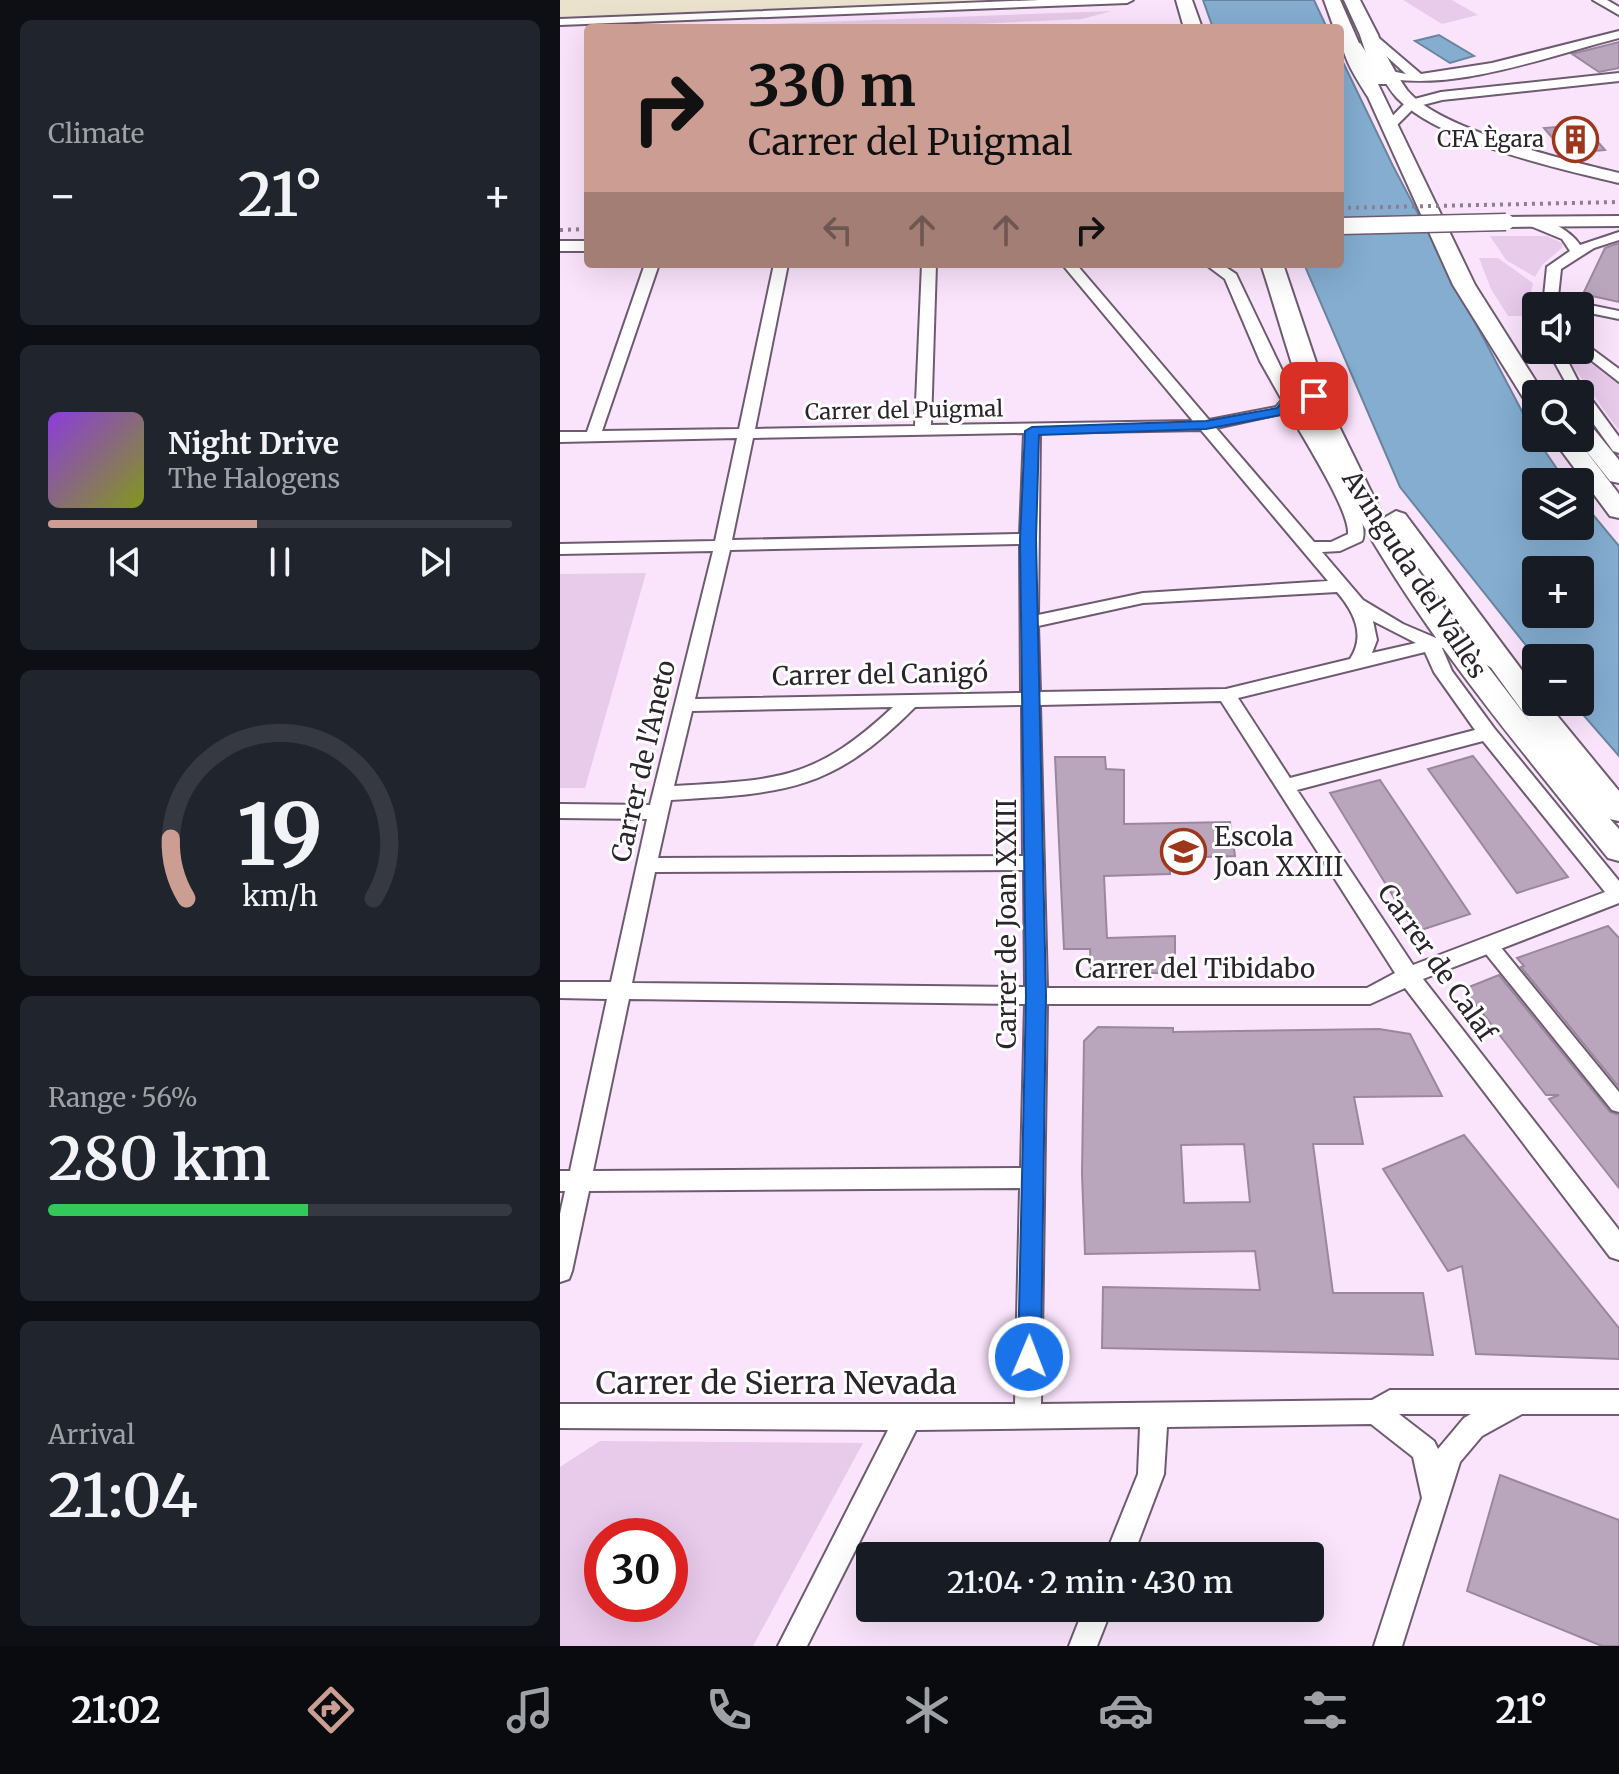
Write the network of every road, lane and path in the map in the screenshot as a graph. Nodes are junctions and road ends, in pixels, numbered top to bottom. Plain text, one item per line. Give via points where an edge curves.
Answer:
1 (1127, 0) edge
2 (1171, 0) edge
3 (1184, 0) edge
4 (1332, 0) edge
5 (1352, 0) edge
6 (1599, 0) edge
7 (1619, 12) edge
8 (560, 22) edge
9 (1179, 24) edge
10 (1192, 24) edge
11 (1343, 24) edge
12 (1344, 27) joint
13 (1619, 34) edge
14 (1370, 39) junction
15 (1386, 75) junction
16 (1619, 77) edge
17 (1419, 79) junction
18 (1496, 89) junction
19 (1399, 116) junction
20 (1619, 178) edge
21 (1619, 221) edge
22 (1533, 222) junction
23 (1344, 226) edge
24 (1619, 236) edge
25 (560, 246) edge
26 (584, 246) edge
27 (1577, 251) junction
28 (651, 268) edge
29 (780, 268) edge
30 (929, 268) edge
31 (1072, 268) edge
32 (1218, 268) edge
33 (1273, 268) edge
34 (1288, 268) edge
35 (1551, 292) edge
36 (1594, 310) edge
37 (1619, 315) edge
38 (1594, 356) edge
39 (1562, 364) edge
40 (1619, 377) edge
41 (1524, 380) edge
42 (1543, 380) edge
43 (1305, 391) junction
44 (1206, 425) junction
45 (1032, 431) junction
46 (923, 432) junction
47 (747, 435) junction
48 (593, 436) junction
49 (560, 437) edge
50 (1594, 438) edge
51 (1594, 445) edge
52 (1619, 448) edge
53 (1575, 452) edge
54 (1619, 459) edge
55 (1619, 476) edge
56 (1619, 511) edge
57 (1028, 539) junction
58 (723, 545) junction
59 (1309, 547) junction
60 (560, 549) edge
61 (1342, 586) junction
62 (1357, 604) junction
63 (1030, 622) junction
64 (1442, 640) junction
65 (1358, 660) junction
66 (1510, 674) junction
67 (1226, 695) junction
68 (1031, 697) junction
69 (911, 700) junction
70 (684, 705) junction
71 (1487, 733) junction
72 (1285, 786) junction
73 (660, 803) junction
74 (560, 811) edge
75 (1619, 811) edge
76 (1619, 850) edge
77 (1034, 863) junction
78 (647, 865) junction
79 (1619, 895) edge
80 (1488, 944) junction
81 (1408, 976) junction
82 (560, 990) edge
83 (622, 990) junction
84 (1036, 996) junction
85 (1619, 1105) edge
86 (1033, 1178) junction
87 (571, 1181) edge
88 (1619, 1249) edge
89 (560, 1271) edge
90 (1619, 1402) edge
91 (1514, 1404) junction
92 (1376, 1412) junction
93 (560, 1416) edge
94 (1154, 1416) junction
95 (1028, 1417) junction
96 (908, 1418) junction
97 (1434, 1495) junction
98 (1124, 1542) edge
99 (1092, 1622) edge
100 (792, 1646) edge
101 (1083, 1646) edge
102 (1388, 1646) edge

1 - 8 street
2 - 9 main road
3 - 10 main road
4 - 11 main road
5 - 14 main road
6 - 7 street
12 - 15 street via 1368,67
12 - 19 main road
13 - 17 street
14 - 15 main road
14 - 17 street
15 - 17 street
15 - 19 main road
16 - 18 street
17 - 18 street via 1449,87
18 - 19 street via 1441,96
19 - 20 street via 1432,117 1532,158
19 - 41 main road via 1464,285
19 - 42 main road via 1492,312
21 - 22 street
22 - 23 street, bridge
22 - 27 street via 1567,236
24 - 27 street
25 - 26 street
27 - 35 street via 1554,267
28 - 48 street
29 - 47 street, Carrer de l'Aneto
30 - 46 street
31 - 44 street
32 - 43 street, Avinguda del Vallès via 1231,277 1268,361
33 - 43 main road, Avinguda del Vallès
34 - 66 main road, Avinguda del Vallès via 1334,395 1372,478 1408,537
36 - 37 street
38 - 40 street
39 - 52 street
43 - 44 street, Carrer del Puigmal via 1281,411
43 - 59 street, Avinguda del Vallès via 1357,527 1356,537 1348,543
43 - 64 main road, Avinguda del Vallès
44 - 45 street, Carrer del Puigmal
44 - 59 street
45 - 46 street, Carrer del Puigmal
45 - 57 street, Carrer de Joan XXIII
46 - 47 street, Carrer del Puigmal
47 - 48 street, Carrer del Puigmal
47 - 58 street, Carrer de l'Aneto
48 - 49 street, Carrer del Puigmal
50 - 54 street
51 - 55 main road
53 - 56 main road
57 - 58 street
57 - 63 street, Carrer de Joan XXIII
58 - 60 street
58 - 70 street, Carrer de l'Aneto
59 - 61 street
61 - 62 street
61 - 63 street via 1143,598
62 - 64 street via 1397,628
62 - 65 street via 1369,643
63 - 68 street, Carrer de Joan XXIII
64 - 65 street, Carrer del Canigó
64 - 66 street via 1477,649
64 - 71 street, Avinguda del Vallès via 1443,672
64 - 76 main road, Avinguda del Vallès
65 - 67 street, Carrer del Canigó
66 - 75 main road, Avinguda del Vallès
67 - 68 street, Carrer del Canigó
67 - 72 street, Carrer de Calaf
68 - 69 street, Carrer del Canigó
68 - 77 street, Carrer de Joan XXIII
69 - 70 street, Carrer del Canigó
69 - 73 street via 819,773
70 - 73 street, Carrer de l'Aneto
71 - 72 street
71 - 79 street, Avinguda del Vallès
72 - 81 street, Carrer de Calaf
73 - 74 street
73 - 78 street, Carrer de l'Aneto
77 - 78 street
77 - 84 street, Carrer de Joan XXIII
78 - 83 street, Carrer de l'Aneto
79 - 80 street, Carrer del Tibidabo
80 - 81 street, Carrer del Tibidabo
80 - 85 street
81 - 84 street, Carrer del Tibidabo via 1370,996
81 - 88 street, Carrer de Calaf
82 - 83 street, Carrer del Tibidabo
83 - 84 street, Carrer del Tibidabo
83 - 87 street, Carrer de l'Aneto
84 - 86 street, Carrer de Joan XXIII
86 - 87 street
86 - 95 street, Carrer de Joan XXIII
87 - 89 street, Carrer de l'Aneto
90 - 91 street, Carrer de Sierra Nevada
91 - 92 street, Carrer de Sierra Nevada via 1390,1402
91 - 97 street, Carrer de Sierra Nevada via 1473,1427 1449,1455
92 - 94 street, Carrer de Sierra Nevada
92 - 97 street via 1425,1450
93 - 96 street, Carrer de Sierra Nevada
94 - 95 street, Carrer de Sierra Nevada
94 - 98 street via 1151,1474
95 - 96 street, Carrer de Sierra Nevada
96 - 100 street
97 - 102 street, Carrer de Sierra Nevada
99 - 101 street

